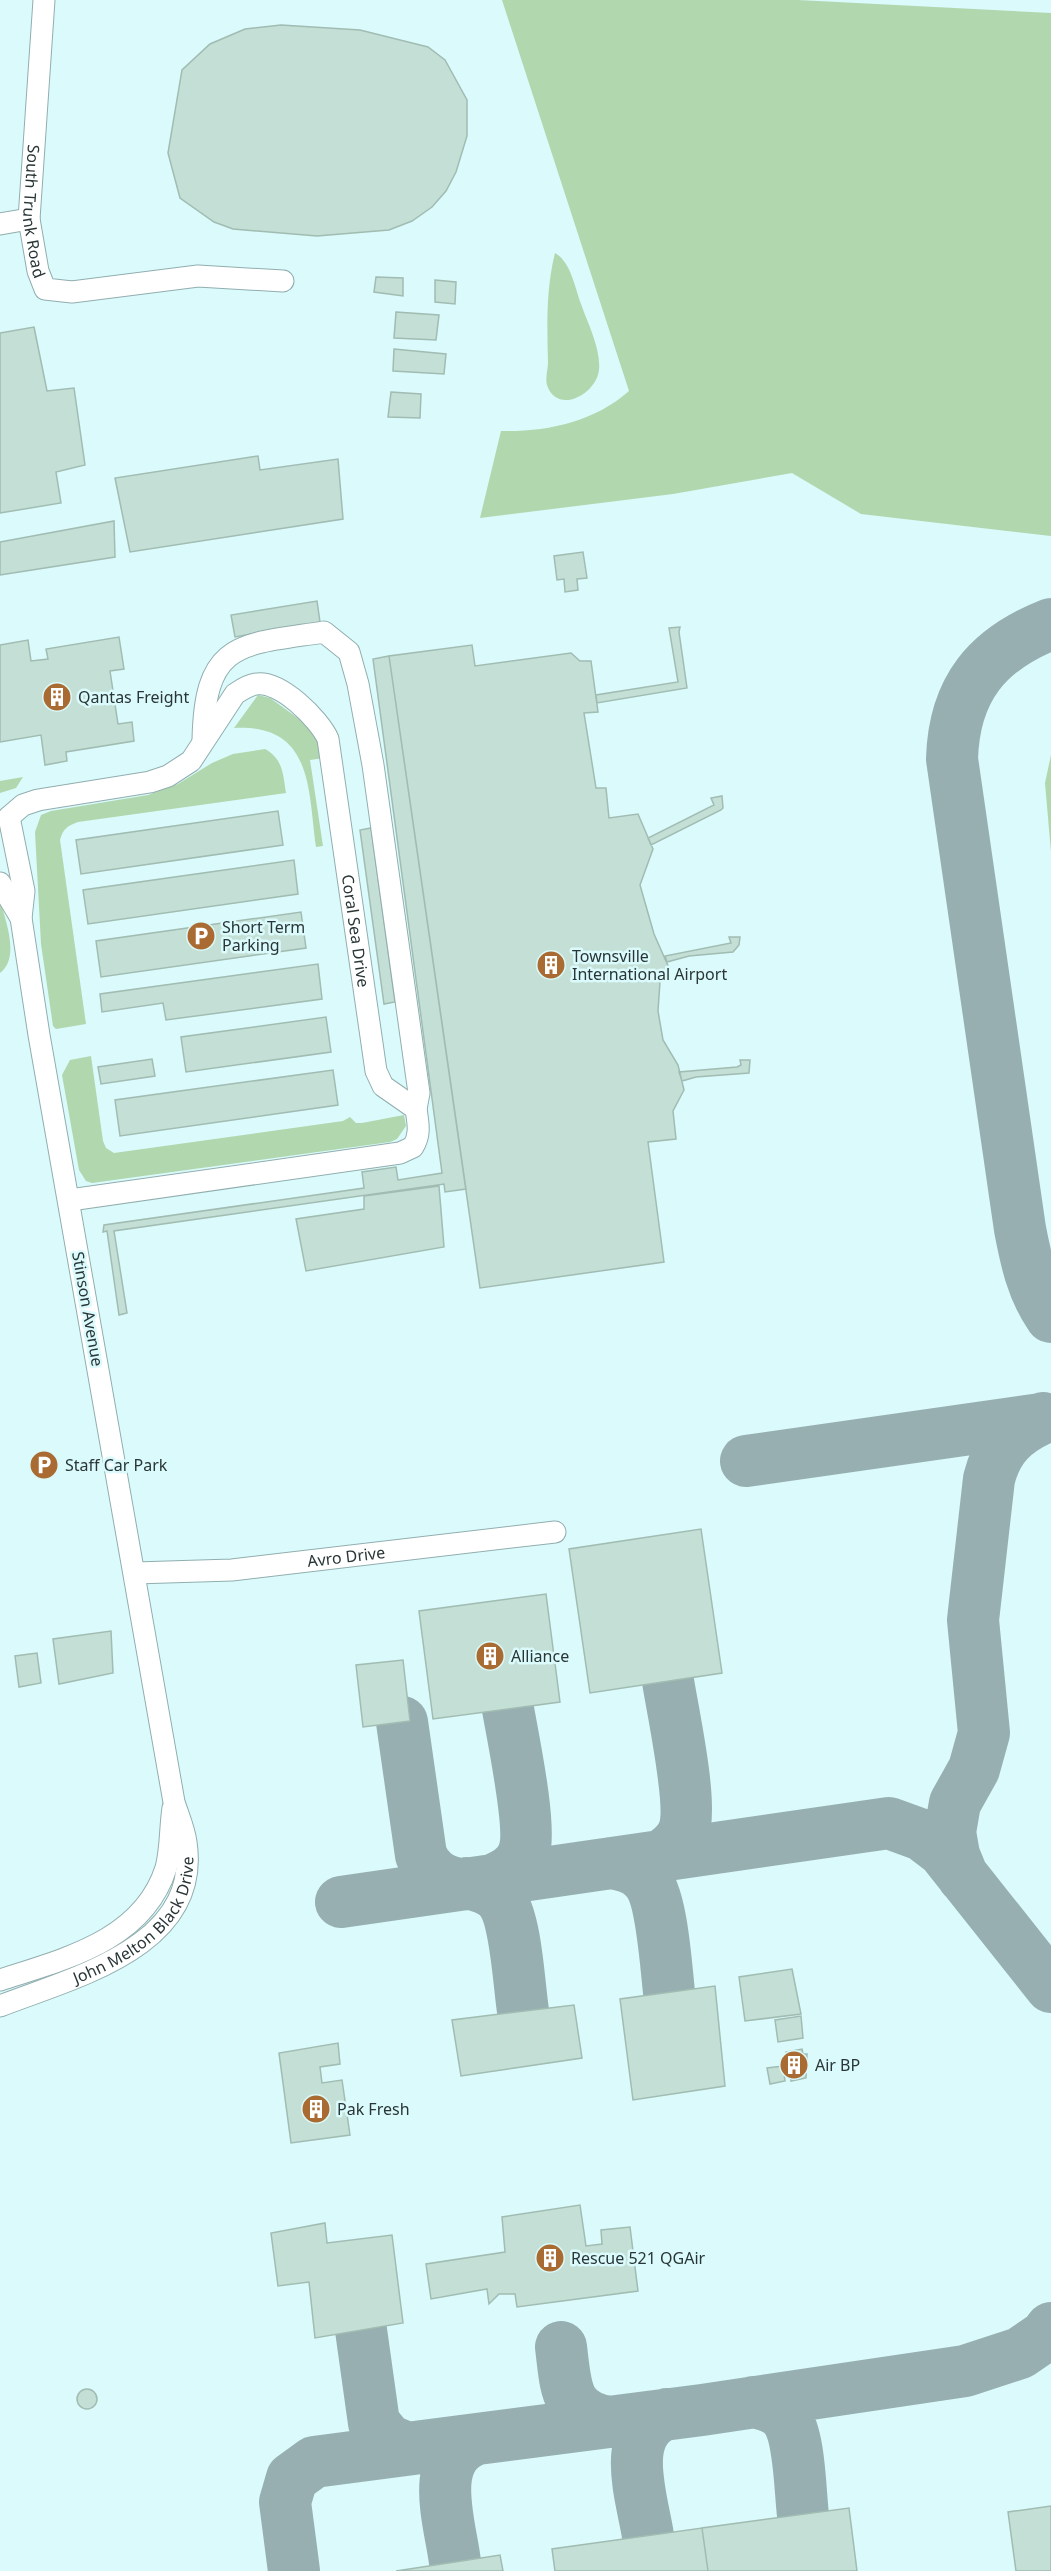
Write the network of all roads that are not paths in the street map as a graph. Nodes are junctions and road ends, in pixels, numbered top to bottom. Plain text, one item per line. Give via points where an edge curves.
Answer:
1 (44, 0) edge
2 (29, 219) junction
3 (0, 224) edge
4 (283, 281) dead end
5 (203, 740) junction
6 (4, 816) edge
7 (0, 883) edge
8 (21, 918) junction
9 (416, 1109) junction
10 (70, 1200) junction
11 (555, 1533) dead end
12 (135, 1573) junction
13 (174, 1802) junction
14 (0, 1980) edge
15 (0, 2006) edge

1 - 2 street, South Trunk Road
2 - 3 street
2 - 4 street, South Trunk Road via 45,289 72,292 198,276
5 - 6 street, Coral Sea Drive via 191,761 168,776 38,801
5 - 9 street, Coral Sea Drive via 235,694 258,684 270,686 311,713 324,730 376,1071 383,1086
5 - 9 street via 204,709 212,675 229,654 248,644 324,632 349,652 373,765 419,1093
6 - 8 street, Stinson Avenue via 24,891
7 - 8 street
8 - 10 street, Stinson Avenue
9 - 10 street via 417,1140 413,1147 400,1153
10 - 12 street, Stinson Avenue
11 - 12 street, Avro Drive via 232,1570
12 - 13 street, Stinson Avenue
13 - 14 street, John Melton Black Drive via 166,1866 158,1888 126,1927 68,1957
13 - 15 street, John Melton Black Drive via 186,1841 187,1862 174,1908 161,1926 123,1956

